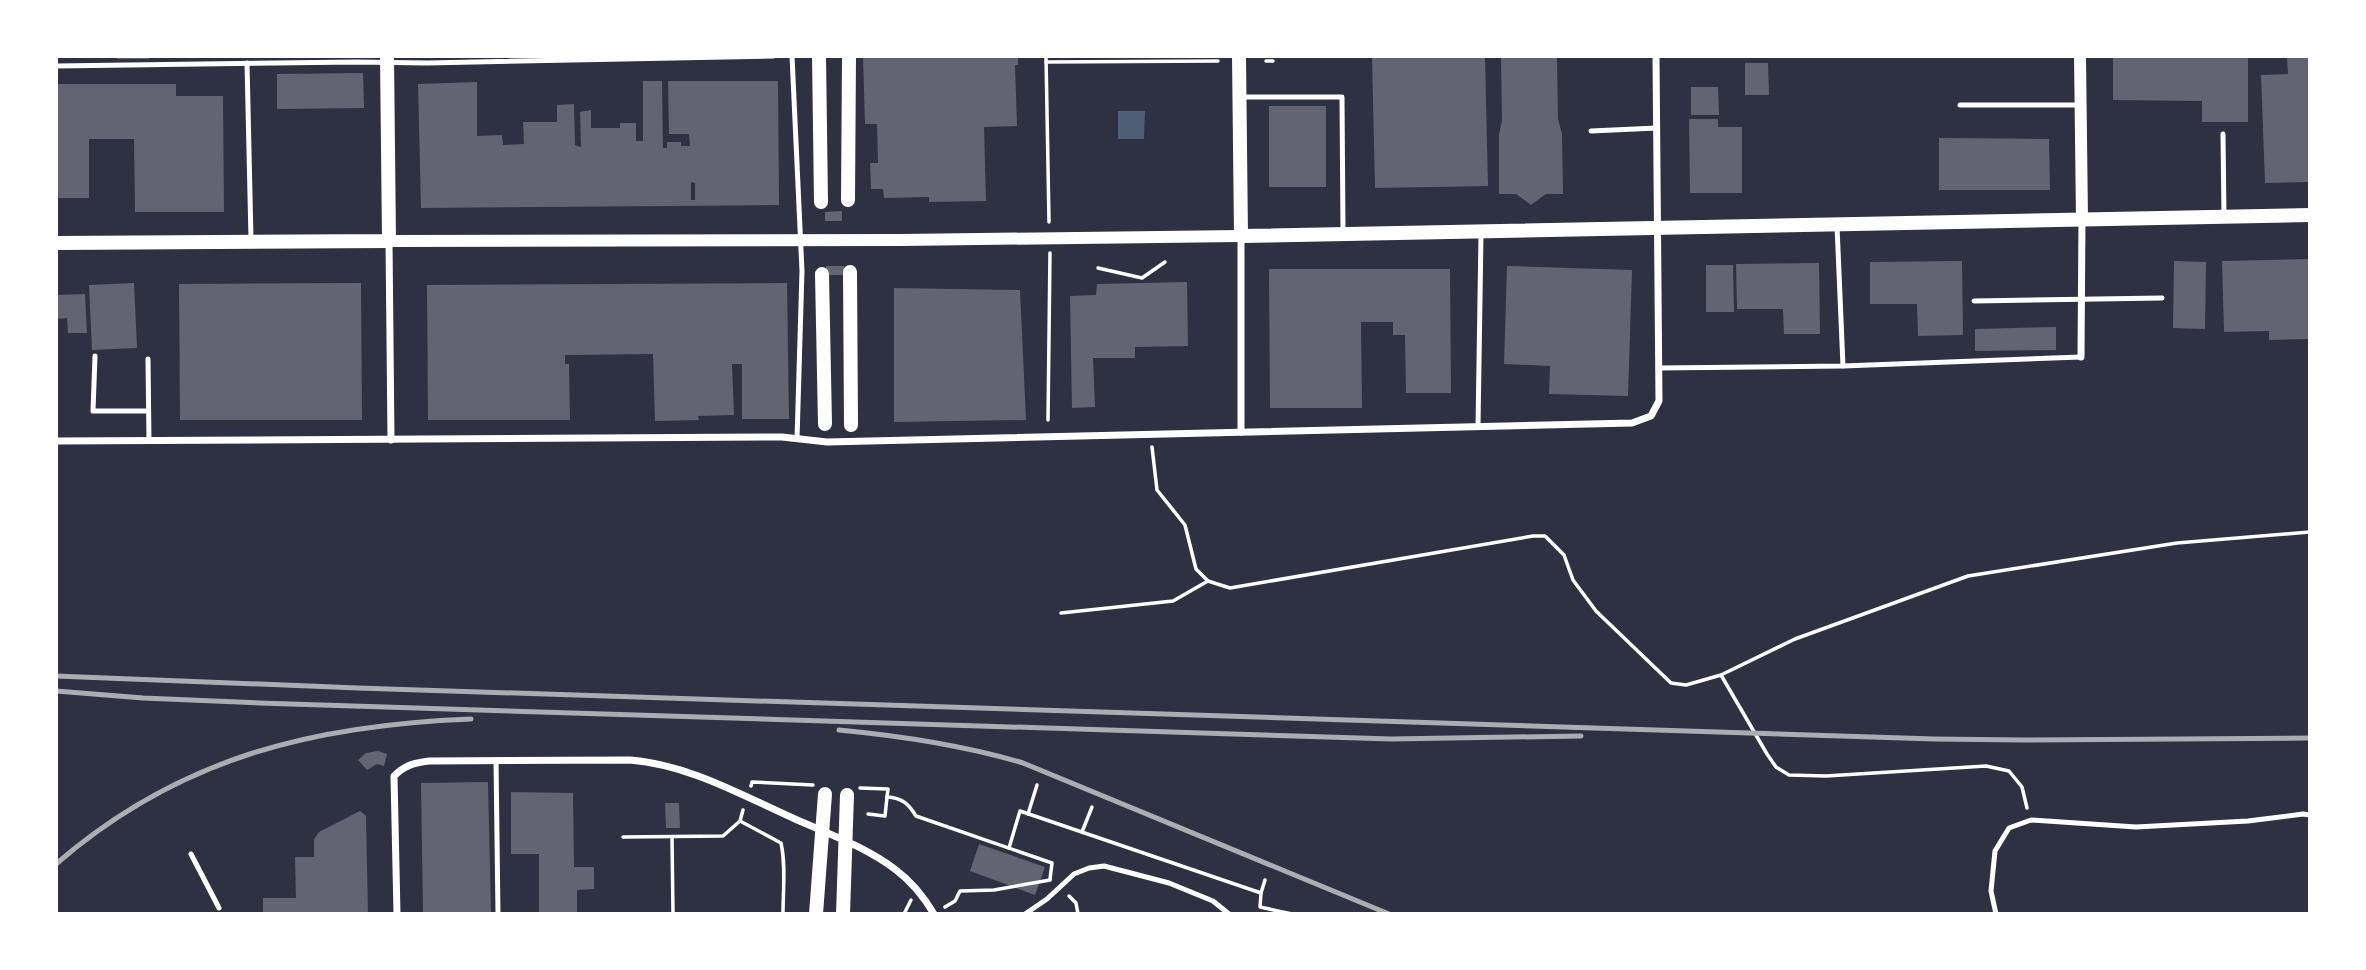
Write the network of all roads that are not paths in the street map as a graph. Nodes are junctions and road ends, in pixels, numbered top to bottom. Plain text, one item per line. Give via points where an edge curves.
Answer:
1 (774, 56) edge
2 (792, 56) edge
3 (819, 56) edge
4 (849, 56) edge
5 (1240, 56) edge
6 (1656, 56) edge
7 (2080, 56) edge
8 (535, 58) edge
9 (387, 59) edge
10 (247, 63) junction
11 (56, 66) edge
12 (1240, 97) junction
13 (1960, 105) dead end
14 (2081, 105) junction
15 (1657, 128) junction
16 (1591, 131) dead end
17 (2223, 134) dead end
18 (848, 200) dead end
19 (821, 201) dead end
20 (2310, 215) edge
21 (2224, 217) junction
22 (2082, 219) junction
23 (1837, 224) junction
24 (1657, 228) junction
25 (1481, 232) junction
26 (1343, 234) junction
27 (1241, 236) junction
28 (389, 241) junction
29 (802, 241) junction
30 (251, 242) junction
31 (56, 243) edge
32 (850, 272) dead end
33 (822, 274) dead end
34 (2082, 298) junction
35 (2162, 298) dead end
36 (1974, 301) dead end
37 (95, 356) dead end
38 (2081, 357) joint
39 (148, 359) dead end
40 (1843, 366) junction
41 (1658, 368) junction
42 (148, 411) junction
43 (825, 424) dead end
44 (851, 425) dead end
45 (1478, 427) junction
46 (1241, 432) junction
47 (797, 439) junction
48 (391, 440) junction
49 (56, 441) edge
50 (149, 441) junction
51 (496, 760) junction
52 (825, 794) dead end
53 (847, 795) dead end
54 (2310, 815) edge
55 (191, 854) dead end
56 (219, 908) dead end
57 (397, 914) edge
58 (498, 914) edge
59 (816, 914) edge
60 (843, 914) edge
61 (934, 914) edge
62 (1025, 914) edge
63 (1229, 914) edge
64 (1996, 914) edge

1 - 8 lane
2 - 29 lane
3 - 19 main road
4 - 18 main road
5 - 12 main road
6 - 15 street
7 - 14 street
8 - 9 lane
9 - 10 lane
9 - 28 main road
10 - 11 lane
10 - 30 lane
12 - 26 lane via 1342,97
12 - 27 main road
13 - 14 lane
14 - 22 street
15 - 16 lane
15 - 24 street
17 - 21 lane
20 - 21 main road
21 - 22 main road
22 - 23 main road
22 - 34 street
23 - 24 main road
23 - 40 lane
24 - 25 main road
24 - 41 street
25 - 26 main road
25 - 45 lane
26 - 27 main road
27 - 29 street
27 - 46 street
28 - 29 street
28 - 30 main road
28 - 48 street
29 - 47 lane
30 - 31 main road
32 - 44 main road
33 - 43 main road
34 - 35 lane
34 - 36 lane
34 - 38 street
37 - 42 lane via 93,411
38 - 40 lane
39 - 42 lane
40 - 41 lane
41 - 45 street via 1659,401 1651,416 1632,423
42 - 50 lane
45 - 46 street
46 - 47 street
47 - 48 street
48 - 50 street
49 - 50 street
51 - 57 street via 412,763 394,776
51 - 58 lane
51 - 61 street via 630,760 696,774 861,849 898,871
52 - 59 main road
53 - 60 main road
54 - 64 lane via 2136,827 2031,820 2009,828 1995,850 1991,891
55 - 56 lane
62 - 63 lane via 1074,874 1104,866 1169,883 1213,901

